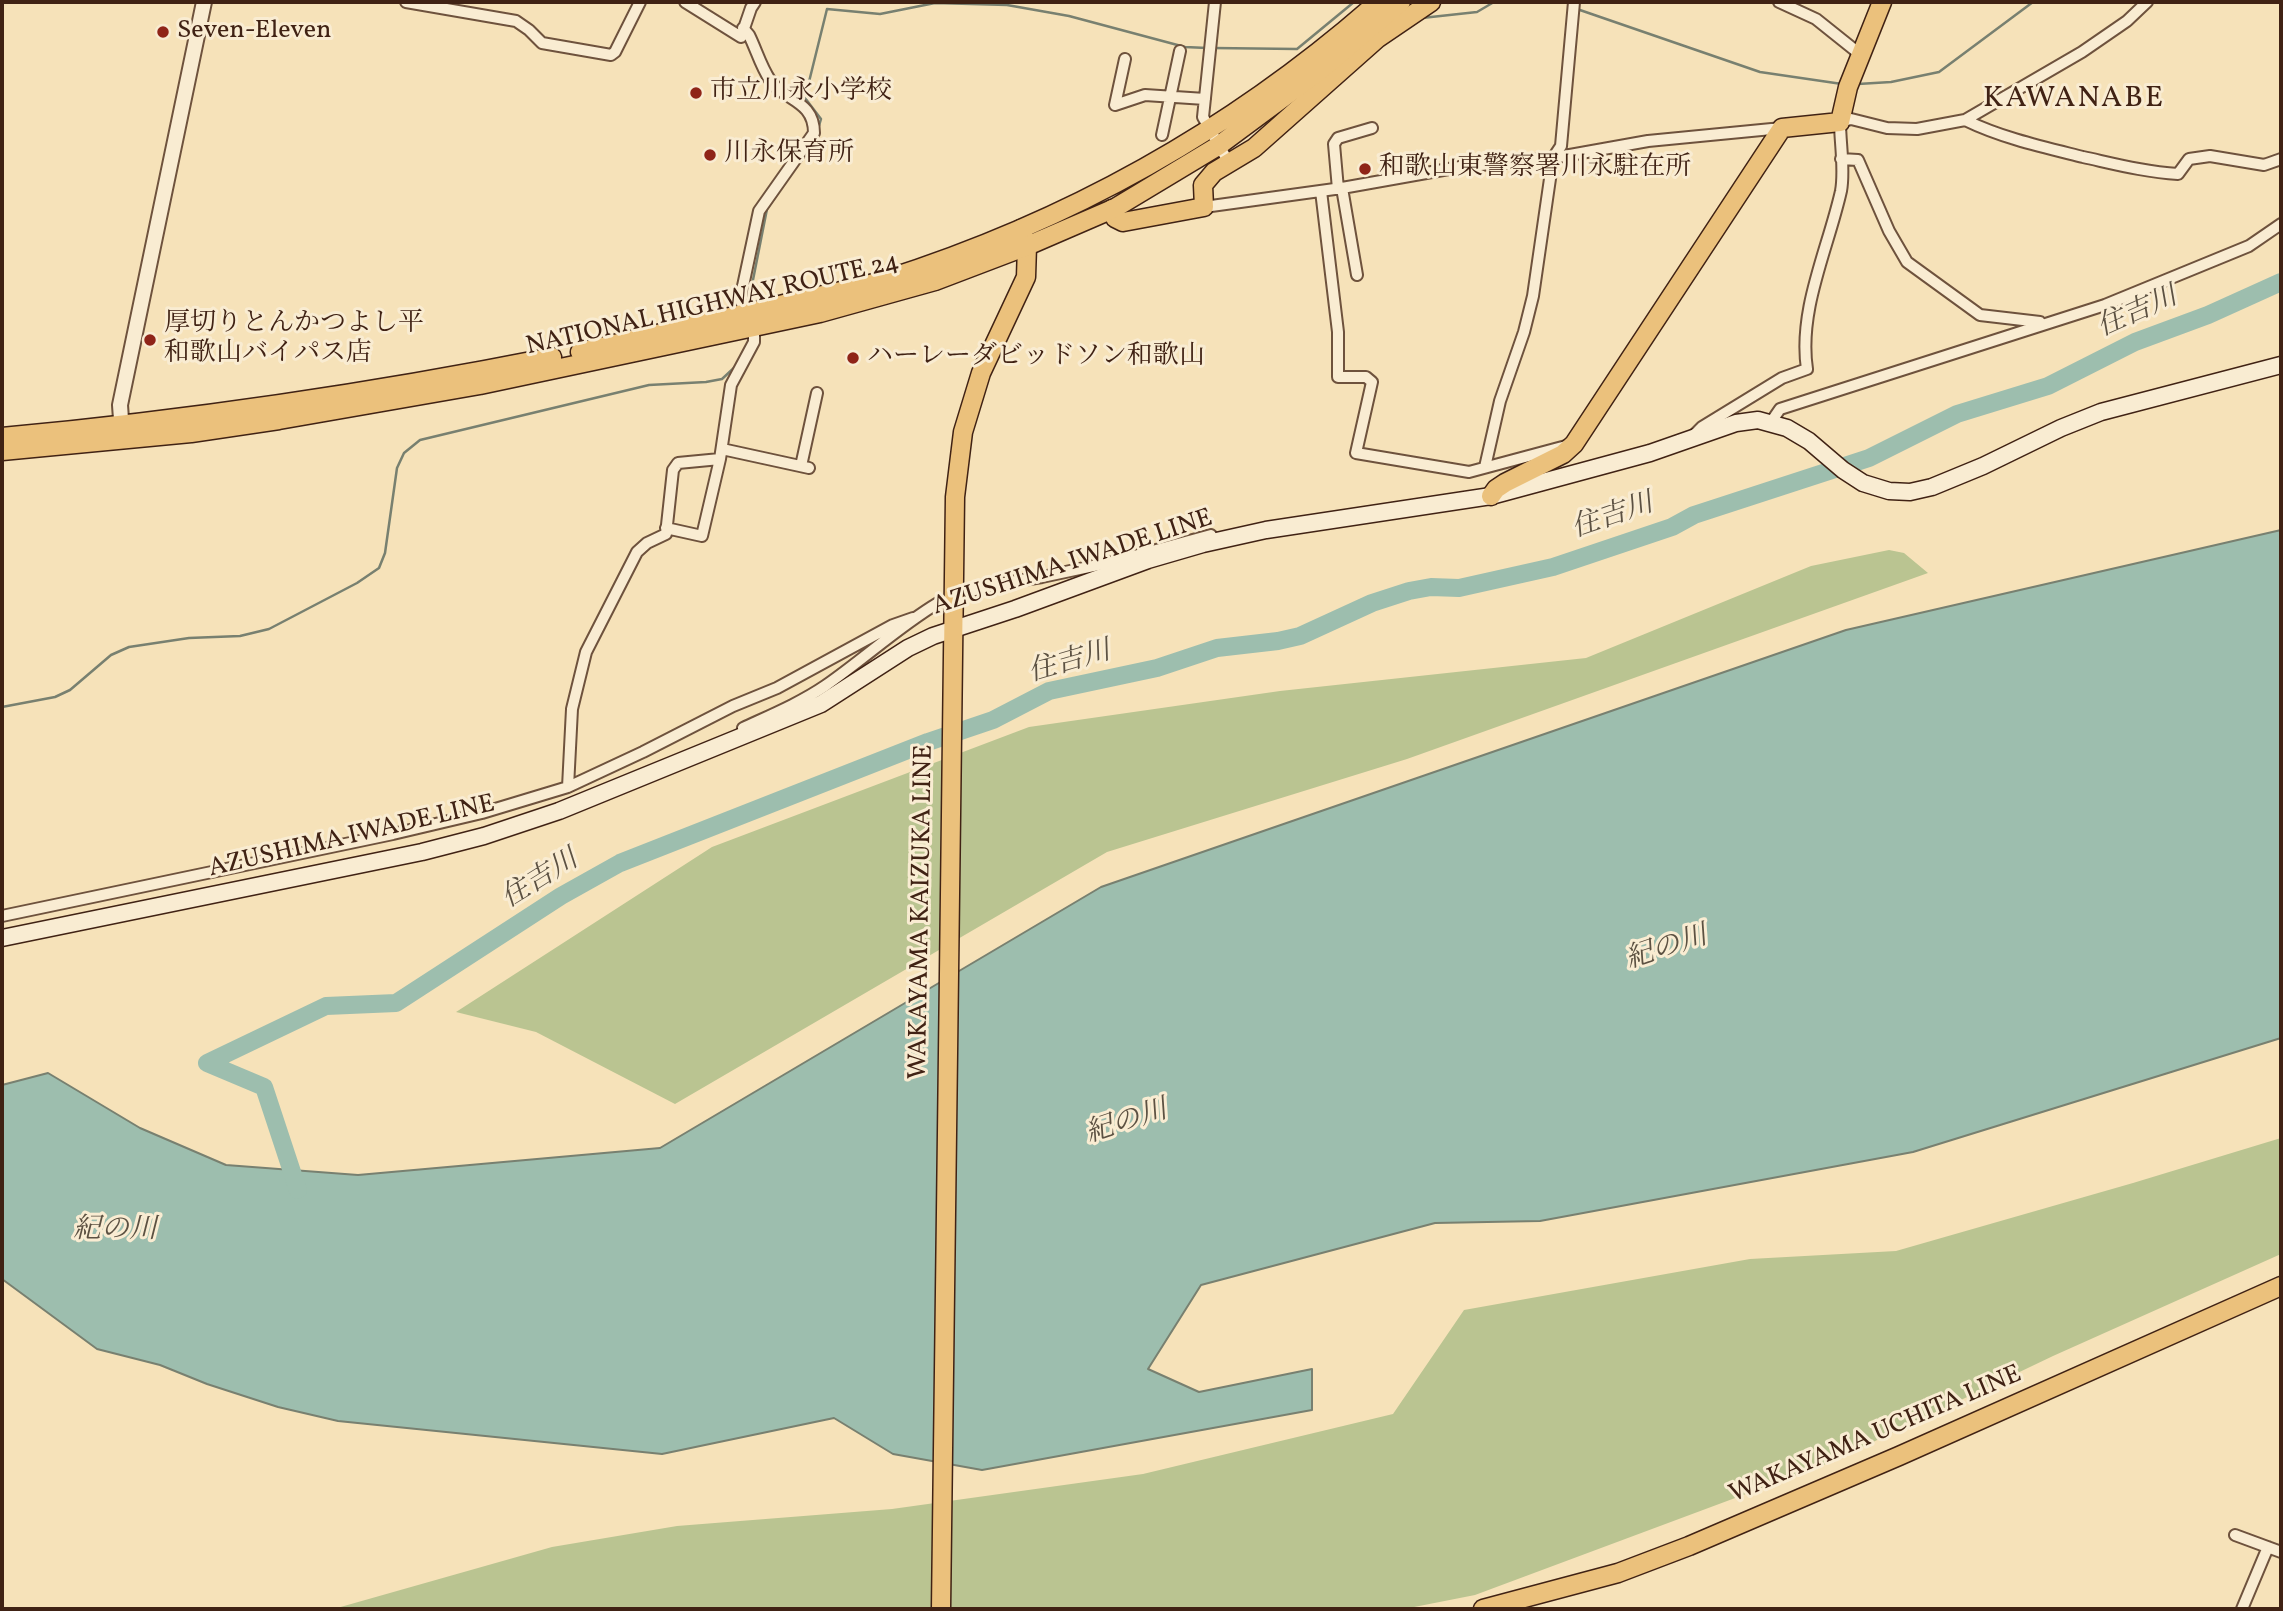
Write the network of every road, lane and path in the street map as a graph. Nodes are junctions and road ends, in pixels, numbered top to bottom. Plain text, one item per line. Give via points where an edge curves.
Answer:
1 (204, 2) edge
2 (406, 2) edge
3 (640, 2) edge
4 (685, 2) edge
5 (755, 2) edge
6 (1215, 2) edge
7 (1378, 2) edge
8 (1401, 2) edge
9 (1431, 2) edge
10 (1574, 2) edge
11 (1779, 2) edge
12 (1882, 2) edge
13 (2147, 2) edge
14 (743, 28) junction
15 (1180, 51) dead end
16 (1863, 53) junction
17 (1125, 59) dead end
18 (1170, 96) junction
19 (1205, 99) junction
20 (1965, 120) junction
21 (1840, 122) junction
22 (1209, 128) junction
23 (1372, 128) dead end
24 (1782, 128) junction
25 (1162, 135) dead end
26 (1219, 146) junction
27 (1553, 158) junction
28 (1841, 159) junction
29 (2281, 159) edge
30 (1229, 163) junction
31 (1340, 189) junction
32 (1321, 191) junction
33 (1204, 207) junction
34 (1112, 209) junction
35 (2281, 224) edge
36 (1024, 238) junction
37 (1357, 275) dead end
38 (750, 320) junction
39 (2045, 323) junction
40 (2281, 365) edge
41 (817, 393) dead end
42 (1771, 422) junction
43 (122, 432) junction
44 (2, 437) edge
45 (1691, 439) junction
46 (1574, 444) junction
47 (2, 451) edge
48 (721, 454) junction
49 (1485, 467) junction
50 (1492, 496) junction
51 (667, 528) junction
52 (1266, 530) junction
53 (961, 591) junction
54 (939, 603) dead end
55 (913, 618) junction
56 (953, 629) junction
57 (677, 765) junction
58 (568, 787) junction
59 (2, 916) edge
60 (2, 938) edge
61 (2281, 1286) edge
62 (2235, 1535) dead end
63 (2268, 1547) junction
64 (2281, 1552) edge
65 (941, 1609) edge
66 (1483, 1609) edge
67 (2242, 1609) edge

1 - 43 street via 120,405
2 - 3 street via 516,21 542,43 611,55
4 - 14 street via 741,37
5 - 14 street
6 - 19 street
7 - 22 main road, NATIONAL HIGHWAY ROUTE 24 via 1294,70
8 - 26 main road, NATIONAL HIGHWAY ROUTE 24 via 1322,69
9 - 30 main road via 1378,38 1254,148
10 - 27 street via 1561,146
11 - 16 street via 1816,19
12 - 16 main road
13 - 20 street via 2082,52
14 - 38 street via 771,82 803,105 814,124 814,133 759,211 740,300
15 - 18 street
16 - 21 main road via 1848,86
17 - 18 street via 1115,105 1144,95
18 - 19 street
18 - 25 street
19 - 22 street via 1203,117
20 - 21 street via 1917,129 1887,128 1851,119
20 - 29 street via 2049,150 2144,172 2178,174 2189,159 2210,156 2264,165
21 - 24 main road
21 - 28 street
22 - 26 street
22 - 36 main road, NATIONAL HIGHWAY ROUTE 24
23 - 31 street via 1338,138 1334,144
24 - 27 street via 1648,141
24 - 46 main road
26 - 30 street
26 - 34 main road, NATIONAL HIGHWAY ROUTE 24
27 - 31 street via 1460,167
27 - 49 street via 1533,296
28 - 39 street via 1858,160 1907,262 1980,315
28 - 45 street via 1842,188 1808,315 1807,369 1782,377 1702,427
30 - 33 main road via 1203,185
31 - 32 street
31 - 37 street
32 - 33 street
32 - 49 street via 1338,332 1338,377 1366,377 1372,382 1356,453 1469,472
33 - 34 main road via 1122,222
34 - 36 main road, NATIONAL HIGHWAY ROUTE 24
35 - 39 street via 2237,251 2105,305
36 - 38 main road, NATIONAL HIGHWAY ROUTE 24 via 935,281 820,313
36 - 53 main road, WAKAYAMA KAIZUKA LINE via 1026,277 981,373 963,432 955,497
38 - 43 main road, NATIONAL HIGHWAY ROUTE 24 via 467,387 279,420
38 - 48 street via 754,341 731,385
39 - 42 street via 1780,409
40 - 42 main road, AZUSHIMA IWADE LINE via 2101,412 1983,466 1910,492 1863,483 1810,441
41 - 48 street via 805,467
42 - 45 main road, AZUSHIMA IWADE LINE via 1736,423
43 - 44 main road, NATIONAL HIGHWAY ROUTE 24
43 - 47 main road, NATIONAL HIGHWAY ROUTE 24
45 - 50 main road, AZUSHIMA IWADE LINE
46 - 49 street
46 - 50 main road via 1505,483
48 - 51 street via 678,463 673,470
48 - 51 street via 702,536
50 - 52 main road, AZUSHIMA IWADE LINE
51 - 58 street via 666,534 637,552 586,652 572,709
52 - 53 street via 1196,537 1112,562
52 - 56 main road, AZUSHIMA IWADE LINE via 1148,560
53 - 56 main road, WAKAYAMA KAIZUKA LINE
54 - 55 street
55 - 57 street via 825,686 712,742
55 - 58 street
56 - 57 main road, AZUSHIMA IWADE LINE via 908,648 821,704
56 - 65 main road, WAKAYAMA KAIZUKA LINE
57 - 60 main road, AZUSHIMA IWADE LINE via 484,836
58 - 59 street via 418,828
61 - 66 main road, WAKAYAMA UCHITA LINE via 1689,1546 1618,1573
62 - 63 street
63 - 64 street
63 - 67 street

